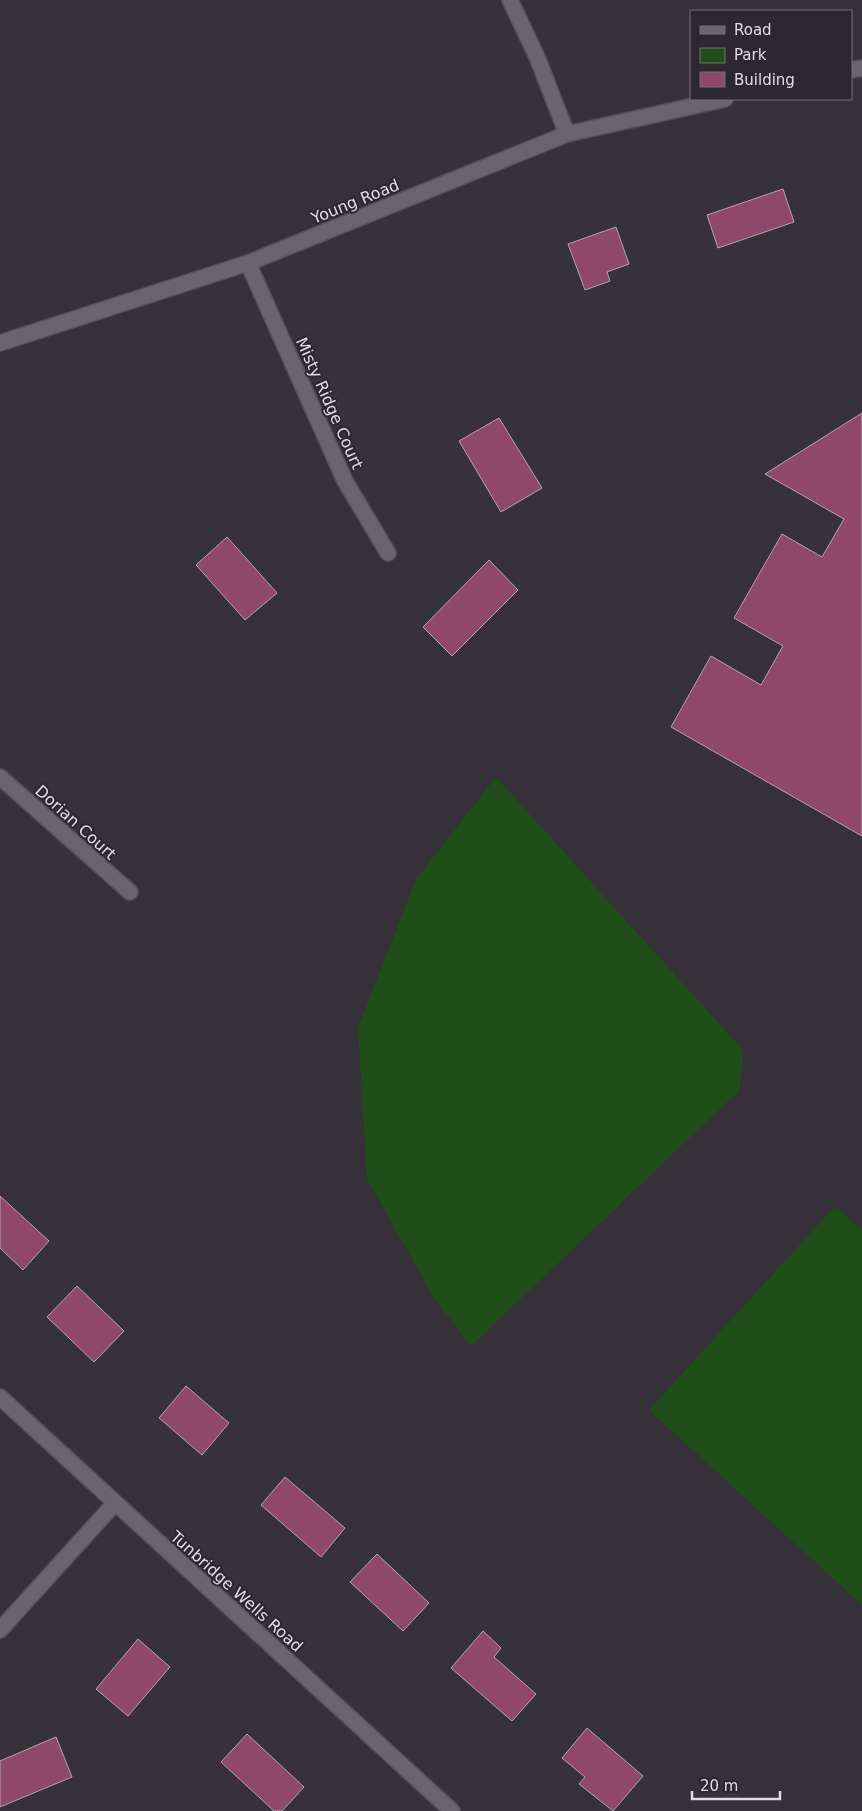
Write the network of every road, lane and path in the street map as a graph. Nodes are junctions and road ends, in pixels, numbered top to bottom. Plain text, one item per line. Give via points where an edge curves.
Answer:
1 (510, 0) edge
2 (720, 100) edge
3 (567, 134) junction
4 (248, 263) junction
5 (0, 343) edge
6 (388, 553) dead end
7 (0, 777) edge
8 (130, 892) dead end
9 (0, 1396) edge
10 (115, 1503) junction
11 (0, 1630) edge
12 (452, 1811) edge

1 - 3 street via 537,57
2 - 3 street, Young Road
3 - 4 street, Young Road
4 - 5 street, Young Road
4 - 6 street, Misty Ridge Court via 345,481
7 - 8 street, Dorian Court
9 - 10 street, Tunbridge Wells Road
10 - 11 street
10 - 12 street, Tunbridge Wells Road

